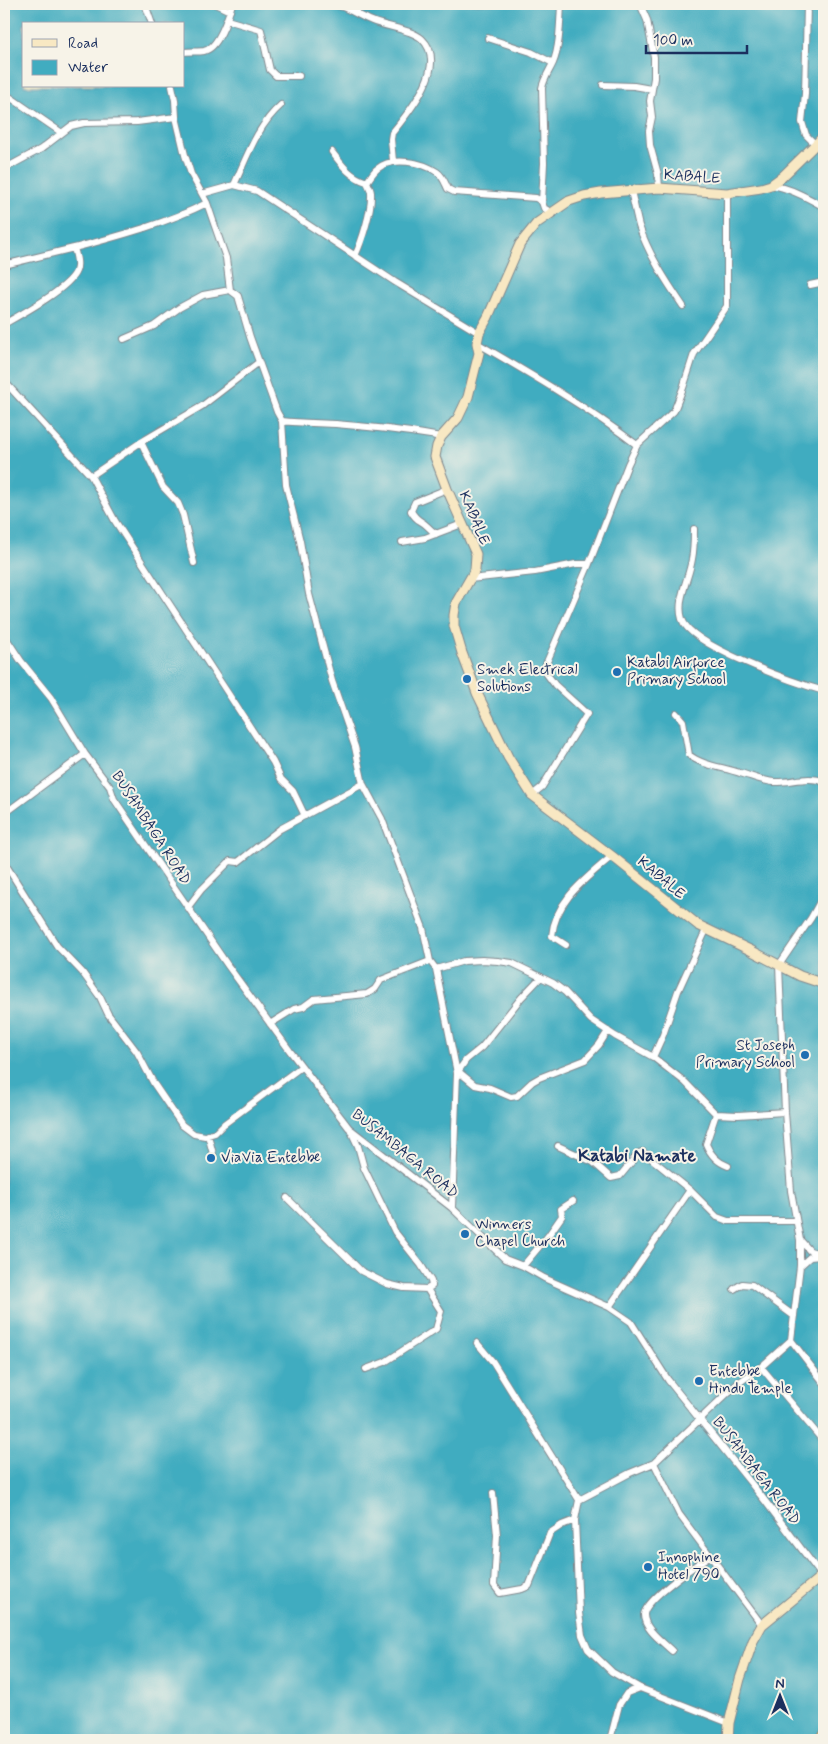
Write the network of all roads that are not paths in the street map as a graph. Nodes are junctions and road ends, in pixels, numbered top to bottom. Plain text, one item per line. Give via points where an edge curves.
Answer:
1 (145, 4) edge
2 (215, 4) edge
3 (232, 4) edge
4 (361, 4) edge
5 (561, 4) edge
6 (640, 4) edge
7 (807, 4) edge
8 (337, 5) edge
9 (230, 11) junction
10 (355, 12) junction
11 (227, 20) junction
12 (151, 22) edge
13 (488, 38) dead end
14 (185, 52) edge
15 (553, 63) junction
16 (299, 76) dead end
17 (603, 85) dead end
18 (172, 88) edge
19 (651, 89) junction
20 (5, 97) edge
21 (281, 105) dead end
22 (176, 117) junction
23 (62, 133) junction
24 (824, 136) edge
25 (816, 144) junction
26 (332, 152) dead end
27 (393, 161) junction
28 (4, 169) edge
29 (367, 182) junction
30 (234, 185) junction
31 (771, 185) junction
32 (659, 188) junction
33 (631, 191) junction
34 (727, 193) junction
35 (202, 194) junction
36 (542, 202) junction
37 (207, 203) junction
38 (824, 207) edge
39 (552, 213) junction
40 (74, 248) junction
41 (355, 256) junction
42 (4, 265) edge
43 (824, 282) edge
44 (810, 285) dead end
45 (230, 290) junction
46 (683, 306) dead end
47 (4, 324) edge
48 (479, 332) junction
49 (124, 339) dead end
50 (477, 343) junction
51 (259, 362) junction
52 (4, 382) edge
53 (282, 421) junction
54 (441, 437) junction
55 (141, 442) junction
56 (637, 444) junction
57 (90, 476) junction
58 (446, 489) junction
59 (462, 524) junction
60 (694, 529) dead end
61 (436, 534) junction
62 (402, 542) dead end
63 (194, 563) dead end
64 (589, 564) junction
65 (470, 579) junction
66 (4, 635) edge
67 (824, 691) edge
68 (676, 712) dead end
69 (85, 754) junction
70 (824, 782) edge
71 (363, 784) junction
72 (532, 795) junction
73 (4, 814) edge
74 (305, 816) junction
75 (612, 856) junction
76 (4, 862) edge
77 (824, 888) edge
78 (188, 907) junction
79 (706, 930) junction
80 (566, 945) dead end
81 (430, 961) junction
82 (779, 966) junction
83 (436, 969) junction
84 (541, 977) junction
85 (824, 984) edge
86 (270, 1024) junction
87 (608, 1031) junction
88 (654, 1057) junction
89 (301, 1067) junction
90 (458, 1072) junction
91 (785, 1112) junction
92 (716, 1114) junction
93 (349, 1128) junction
94 (208, 1135) junction
95 (558, 1146) dead end
96 (213, 1154) dead end
97 (728, 1166) dead end
98 (690, 1190) junction
99 (287, 1198) dead end
100 (573, 1201) dead end
101 (452, 1208) junction
102 (796, 1221) junction
103 (800, 1240) junction
104 (824, 1255) edge
105 (523, 1266) junction
106 (800, 1266) junction
107 (427, 1289) junction
108 (734, 1289) dead end
109 (609, 1307) junction
110 (794, 1316) junction
111 (791, 1340) junction
112 (477, 1343) dead end
113 (762, 1367) junction
114 (366, 1370) dead end
115 (824, 1383) edge
116 (699, 1419) junction
117 (824, 1442) edge
118 (654, 1463) junction
119 (493, 1493) dead end
120 (579, 1500) junction
121 (575, 1520) junction
122 (709, 1556) junction
123 (823, 1575) edge
124 (762, 1626) junction
125 (672, 1651) dead end
126 (640, 1688) junction
127 (729, 1723) junction
128 (824, 1734) edge
129 (610, 1740) edge
130 (728, 1740) edge
131 (821, 1740) edge

1 - 12 street
2 - 9 street
3 - 9 street
4 - 10 street
5 - 15 street
6 - 19 street via 647,20 654,57
7 - 25 street via 802,122 806,135
8 - 10 street
9 - 11 street
10 - 27 street via 372,21 412,33 422,39 431,53 428,75 419,98 392,133
11 - 14 street via 213,47 205,51
11 - 16 street via 261,30 270,70 276,76
13 - 15 street via 532,52
15 - 36 street via 542,88
17 - 19 street
18 - 22 street
19 - 32 street via 650,145
20 - 23 street
21 - 30 street via 255,138
22 - 23 street via 84,123 71,126
22 - 35 street via 191,174
23 - 28 street via 41,149
24 - 25 street, KABALE
25 - 31 street, KABALE
26 - 29 street via 347,172
27 - 29 street via 377,169
27 - 36 street via 414,163 438,173 448,189 454,192 536,198
29 - 41 street via 370,198 362,242
30 - 35 street
30 - 41 street via 257,191
31 - 34 street, KABALE
31 - 38 street via 782,186
32 - 33 street, KABALE
32 - 34 street, KABALE
33 - 39 street, KABALE via 584,196 569,201
33 - 46 street via 646,243 664,279
34 - 56 street via 727,306 694,354 674,411
35 - 37 street
36 - 39 street via 544,208
37 - 40 street via 143,229
37 - 45 street via 226,258
39 - 48 street, KABALE via 537,223 520,244
40 - 42 street
40 - 47 street via 77,266 73,278
41 - 48 street
43 - 44 street
45 - 49 street via 203,295 154,326
45 - 51 street via 238,296
48 - 50 street, KABALE
50 - 54 street, KABALE via 479,353 468,397 458,418
50 - 56 street via 534,376
51 - 53 street
51 - 55 street via 202,406
52 - 57 street
53 - 54 street via 371,427
53 - 71 street via 286,485 309,594
54 - 58 street, KABALE via 436,457
55 - 57 street
55 - 63 street via 163,487 178,503
56 - 64 street
57 - 74 street via 115,521 281,778 293,791
58 - 59 street, KABALE
58 - 61 street via 414,502 411,511 414,518
59 - 61 street
59 - 65 street, KABALE via 476,554 475,570
60 - 67 street via 693,557 682,596 682,619 687,629 722,651
61 - 62 street
64 - 65 street
64 - 72 street via 546,664 546,673 555,685 587,714 542,787
65 - 72 street, KABALE via 456,603 454,626 477,693 508,757
66 - 69 street, BUSAMBAGA ROAD via 51,698
68 - 70 street via 683,721 688,755 696,761 773,782 809,779
69 - 73 street
69 - 78 street, BUSAMBAGA ROAD
71 - 74 street
71 - 81 street via 382,819 412,895 424,928
72 - 75 street, KABALE
74 - 78 street via 280,830 238,862 230,860
75 - 79 street, KABALE
75 - 80 street via 571,894 561,908 552,936
76 - 94 street via 57,946 100,997 182,1125 194,1134
77 - 82 street via 811,918
78 - 86 street, BUSAMBAGA ROAD
79 - 82 street, KABALE
79 - 88 street via 678,991
81 - 83 street
81 - 86 street via 381,980 368,994 314,999
82 - 85 street, KABALE
82 - 91 street
83 - 84 street via 482,960 512,963
83 - 90 street
84 - 87 street via 565,992 591,1020
84 - 90 street
86 - 89 street, BUSAMBAGA ROAD
87 - 88 street
87 - 90 street via 585,1060 539,1078 517,1096 475,1085
88 - 92 street via 685,1082
89 - 93 street, BUSAMBAGA ROAD
89 - 94 street via 215,1133
90 - 101 street
91 - 92 street
91 - 102 street
92 - 97 street via 706,1144 710,1154
93 - 101 street, BUSAMBAGA ROAD
93 - 107 street via 394,1232 431,1280 432,1286
94 - 96 street
95 - 98 street via 593,1162 611,1178 620,1176 643,1152
98 - 102 street via 717,1217 728,1222
98 - 109 street
99 - 107 street via 361,1270 387,1284
100 - 105 street via 561,1209 562,1216
101 - 105 street, BUSAMBAGA ROAD via 505,1259
102 - 103 street
103 - 104 street via 810,1251
103 - 106 street
104 - 106 street via 810,1257
105 - 109 street, BUSAMBAGA ROAD
106 - 110 street
107 - 114 street via 441,1311 436,1329 385,1362
108 - 110 street via 742,1284 752,1285
109 - 116 street, BUSAMBAGA ROAD via 631,1322 668,1380
110 - 111 street
111 - 113 street
111 - 115 street
112 - 120 street via 493,1362
113 - 116 street via 737,1384
113 - 117 street
116 - 118 street
116 - 123 street, BUSAMBAGA ROAD
118 - 120 street
118 - 122 street via 679,1514
119 - 121 street via 497,1535 494,1585 500,1594 528,1586 550,1533
120 - 121 street
121 - 126 street via 579,1613 585,1642 612,1672
122 - 124 street
122 - 125 street via 646,1605 644,1615 648,1626
123 - 124 street
124 - 127 street via 746,1659
126 - 127 street
126 - 129 street via 627,1693 619,1705
127 - 130 street
128 - 131 highway

